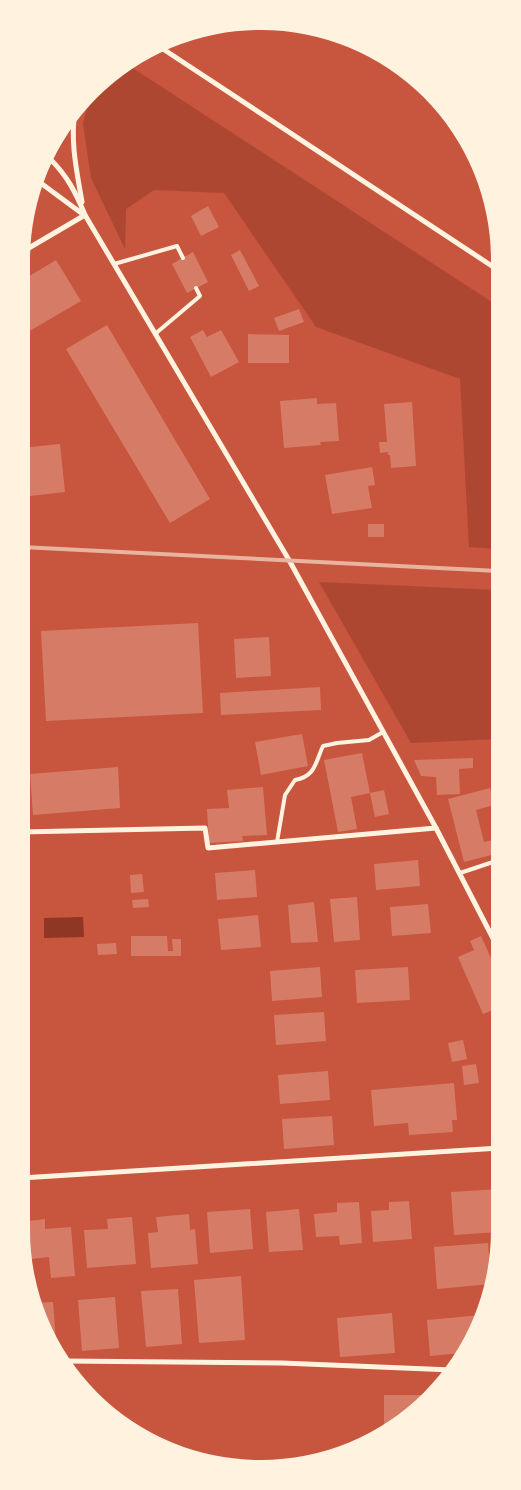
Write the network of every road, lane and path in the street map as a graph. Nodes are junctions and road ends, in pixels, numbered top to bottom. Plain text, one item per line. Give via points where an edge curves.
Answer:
1 (166, 51) edge
2 (74, 125) edge
3 (53, 162) edge
4 (43, 184) edge
5 (85, 215) junction
6 (30, 247) edge
7 (183, 258) dead end
8 (114, 264) junction
9 (491, 265) edge
10 (196, 288) dead end
11 (155, 334) junction
12 (383, 732) junction
13 (436, 828) junction
14 (30, 832) edge
15 (277, 842) junction
16 (491, 863) edge
17 (460, 873) junction
18 (491, 934) edge
19 (491, 1149) edge
20 (30, 1177) edge
21 (71, 1361) edge
22 (443, 1370) edge

1 - 9 street
2 - 5 street via 74,158
3 - 5 street via 74,188
4 - 5 street
5 - 6 street
5 - 8 street
7 - 8 lane via 177,246
8 - 11 street
10 - 11 lane via 200,296
11 - 12 street via 289,560
12 - 13 street
12 - 15 lane via 370,740 323,746 313,771 295,780 285,795
13 - 15 street
13 - 17 street
14 - 15 street via 205,828 208,848
16 - 17 lane
17 - 18 street
19 - 20 street
21 - 22 street via 282,1363

